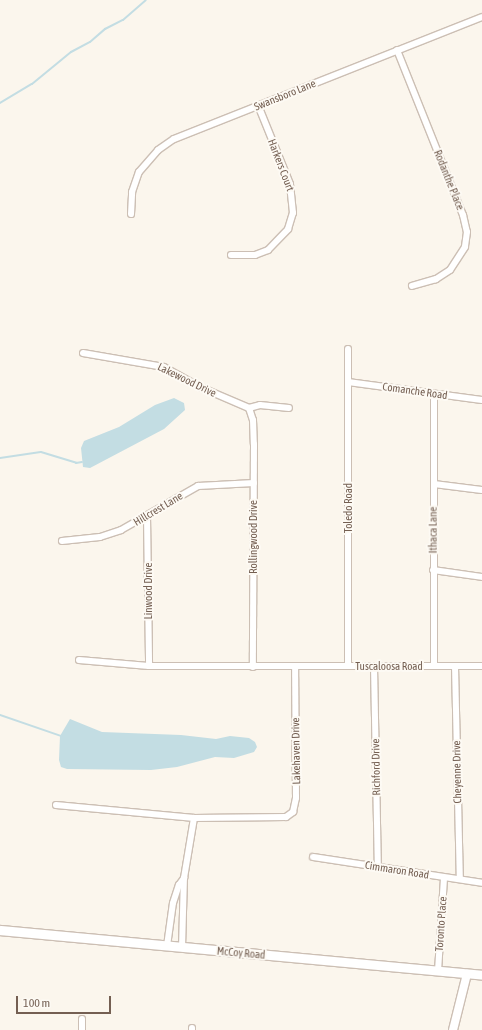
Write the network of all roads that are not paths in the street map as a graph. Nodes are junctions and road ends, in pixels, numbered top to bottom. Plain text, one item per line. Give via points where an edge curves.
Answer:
1 (482, 17) edge
2 (397, 50) junction
3 (258, 105) junction
4 (131, 214) dead end
5 (231, 255) dead end
6 (412, 286) dead end
7 (348, 349) dead end
8 (83, 353) dead end
9 (348, 382) junction
10 (434, 394) junction
11 (482, 400) edge
12 (249, 408) junction
13 (288, 408) dead end
14 (254, 483) junction
15 (434, 484) junction
16 (482, 490) edge
17 (147, 516) junction
18 (62, 541) dead end
19 (433, 570) junction
20 (482, 577) edge
21 (79, 660) dead end
22 (149, 666) junction
23 (253, 666) junction
24 (348, 666) junction
25 (374, 666) junction
26 (434, 666) junction
27 (455, 666) junction
28 (482, 666) edge
29 (295, 667) junction
30 (56, 805) dead end
31 (194, 818) junction
32 (313, 857) dead end
33 (378, 868) junction
34 (184, 878) junction
35 (444, 878) junction
36 (460, 879) junction
37 (482, 883) edge
38 (0, 930) edge
39 (167, 946) junction
40 (182, 948) junction
41 (438, 971) junction
42 (468, 974) junction
43 (482, 975) edge
44 (82, 1019) dead end
45 (82, 1030) edge
46 (453, 1030) edge

1 - 2 street, Swansboro Lane
2 - 3 street, Swansboro Lane
2 - 6 street, Rodanthe Place via 463,215 467,232 464,251 450,270 436,279
3 - 4 street, Swansboro Lane via 174,139 158,150 144,165 135,183 130,199
3 - 5 street, Harkers Court via 290,184 294,213 286,233 268,250 255,255
7 - 9 street, Toledo Road
8 - 12 street, Lakewood Drive via 164,367 200,387
9 - 10 street, Comanche Road
9 - 24 street, Toledo Road
10 - 11 street, Comanche Road
10 - 15 street, Ithaca Lane
12 - 13 street, Lakewood Drive via 260,405
12 - 14 street, Rollingwood Drive via 253,420
14 - 17 street, Hillcrest Lane via 198,486
14 - 23 street, Rollingwood Drive
15 - 16 street
15 - 19 street, Ithaca Lane
17 - 18 street, Hillcrest Lane via 106,535
17 - 22 street, Linwood Drive
19 - 20 street
19 - 26 street, Ithaca Lane
21 - 22 street
22 - 23 street
23 - 29 street
24 - 25 street, Tuscaloosa Road
24 - 29 street, Tuscaloosa Road
25 - 26 street, Tuscaloosa Road
25 - 33 street, Richford Drive
26 - 27 street, Tuscaloosa Road
27 - 28 street, Tuscaloosa Road
27 - 36 street, Cheyenne Drive
29 - 31 street, Lakehaven Drive via 296,798 293,812 280,819
30 - 31 street, Lakehaven Drive
31 - 34 street
32 - 33 street, Cimmaron Road
33 - 35 street, Cimmaron Road
34 - 39 street via 178,885 173,903
34 - 40 street
35 - 36 street, Cimmaron Road
35 - 41 street, Toronto Place
36 - 37 street, Cimmaron Road
38 - 39 main road, McCoy Road
39 - 40 main road, McCoy Road
40 - 41 main road, McCoy Road
41 - 42 main road, McCoy Road
42 - 43 main road, McCoy Road
42 - 46 street
44 - 45 street

